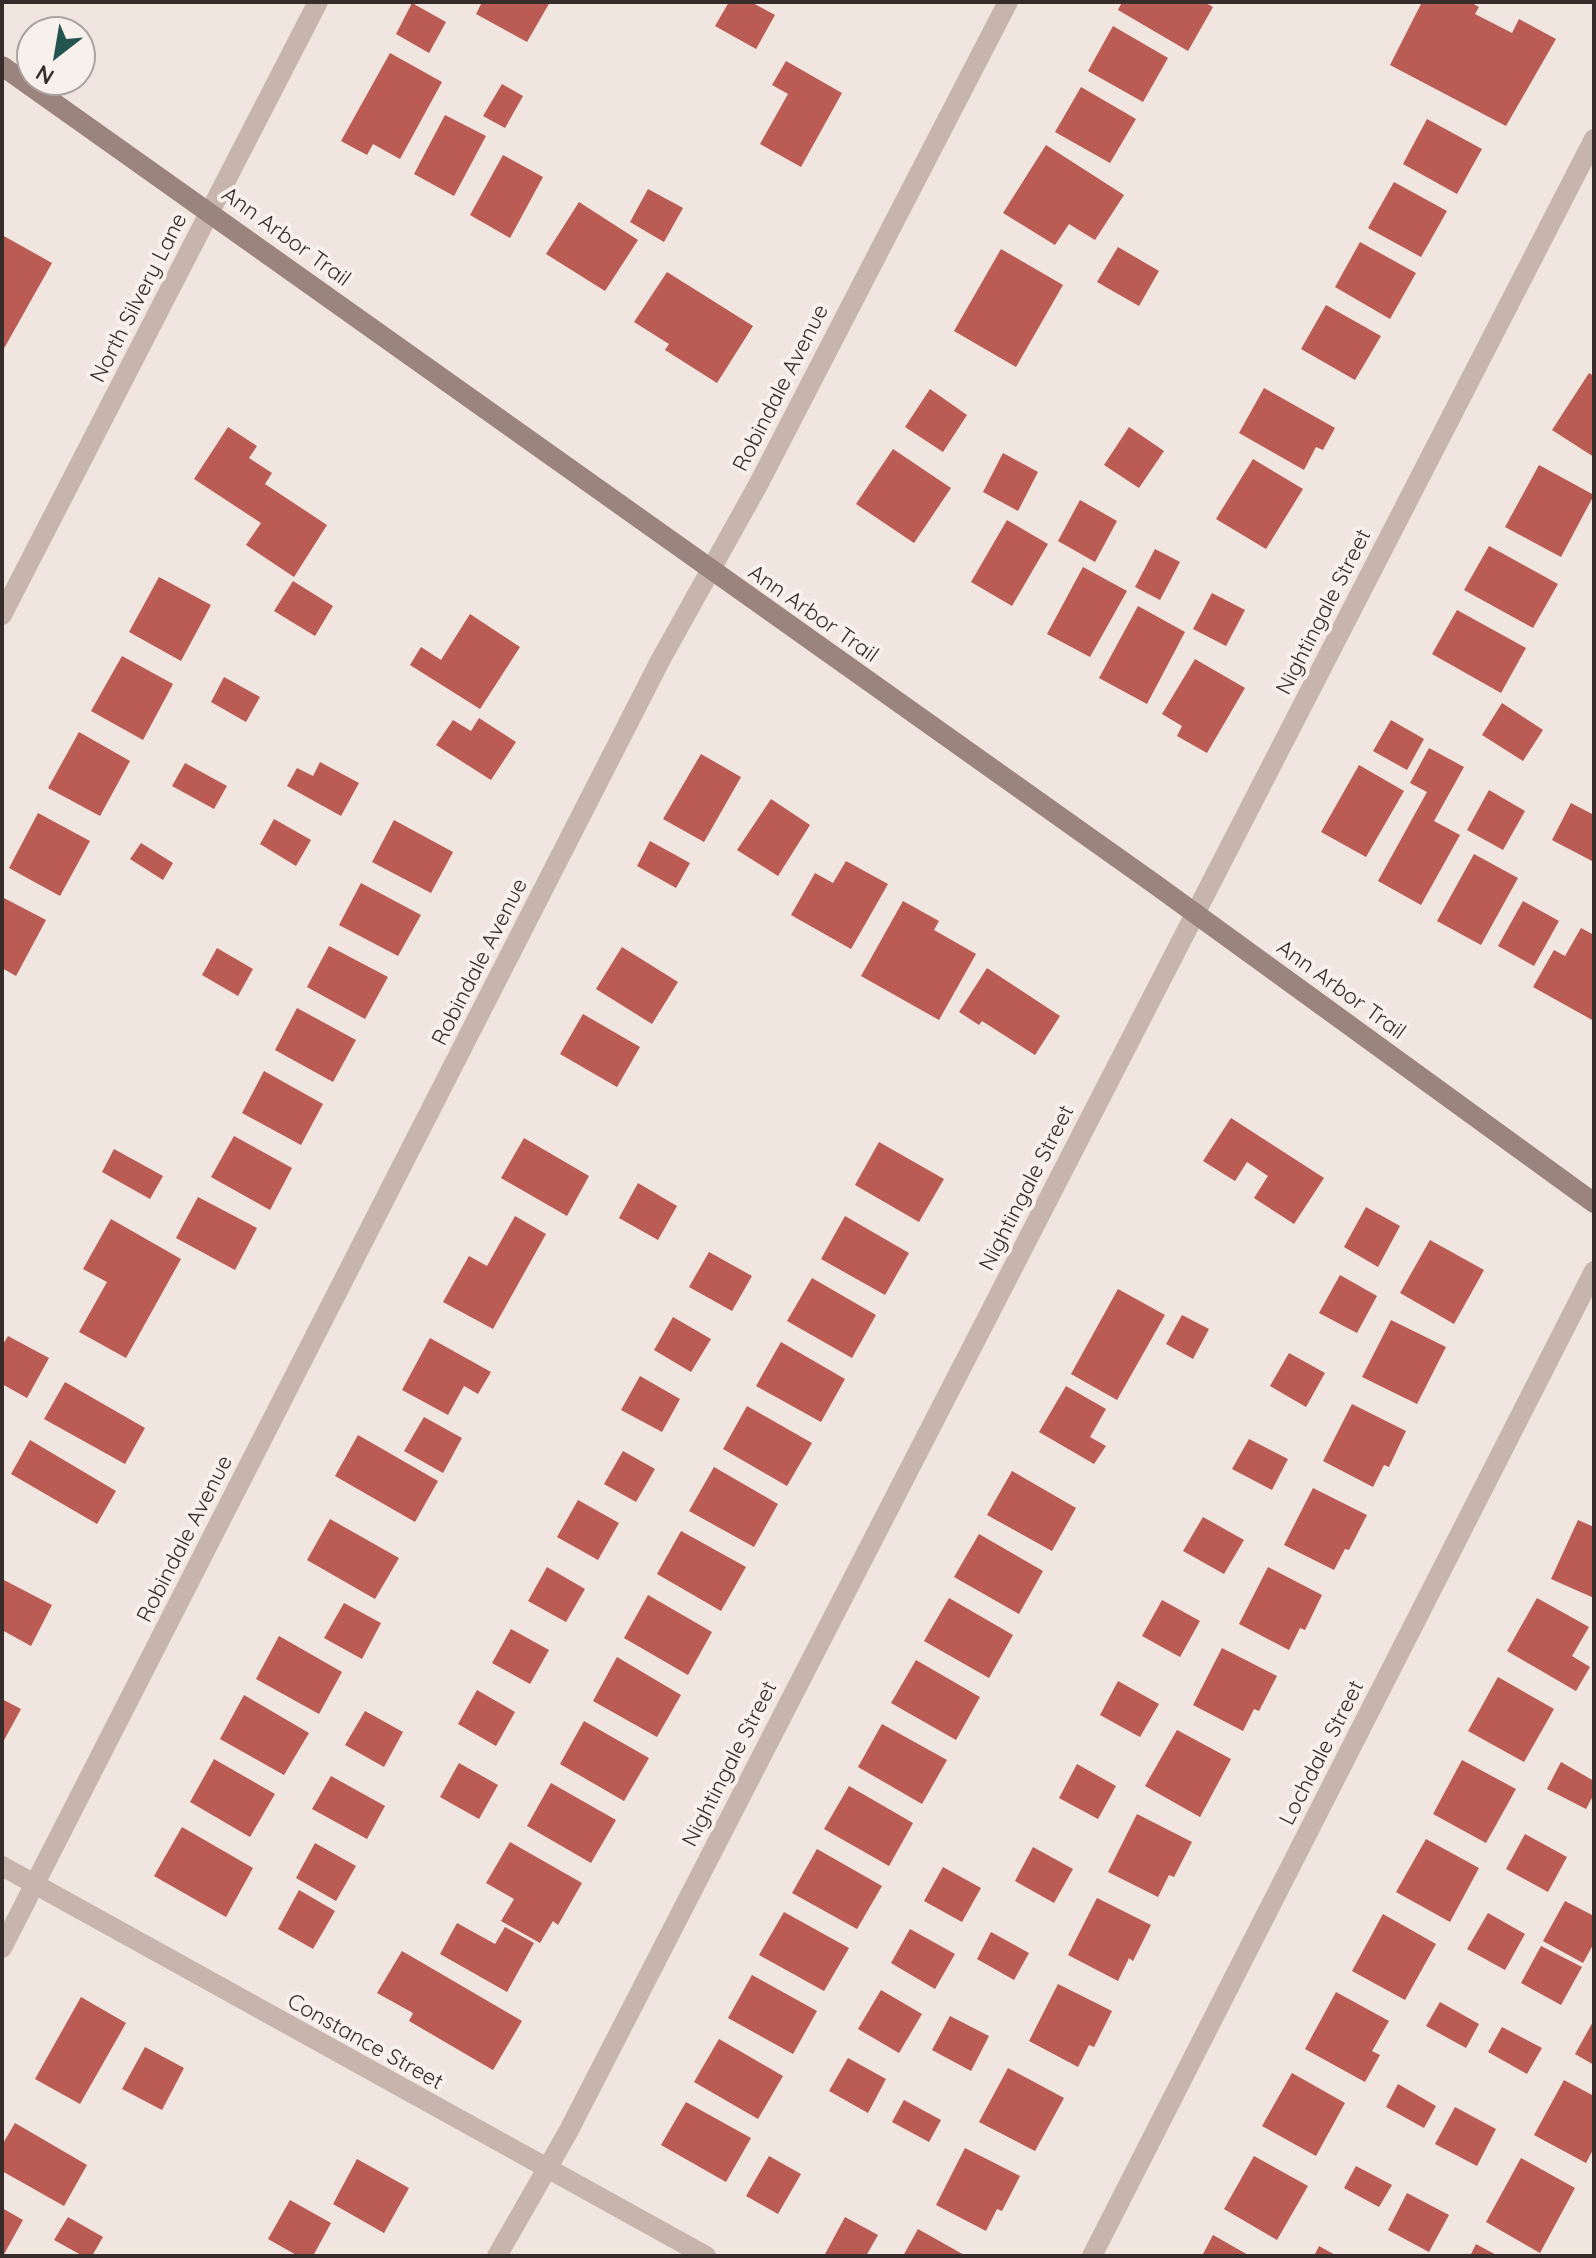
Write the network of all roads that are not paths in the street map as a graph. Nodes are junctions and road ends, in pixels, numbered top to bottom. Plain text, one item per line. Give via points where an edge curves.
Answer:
1 (318, 2) edge
2 (1008, 2) edge
3 (2, 66) edge
4 (1594, 139) edge
5 (210, 212) junction
6 (709, 570) junction
7 (2, 615) edge
8 (1195, 914) junction
9 (1594, 1203) edge
10 (1594, 1271) edge
11 (2, 1866) edge
12 (35, 1884) junction
13 (2, 1948) edge
14 (544, 2169) junction
15 (497, 2256) edge
16 (706, 2256) edge
17 (1092, 2256) edge

1 - 5 street, North Silvery Lane
2 - 6 street, Robindale Avenue
3 - 5 street, Ann Arbor Trail
4 - 8 street, Nightingale Street
5 - 6 street, Ann Arbor Trail
5 - 7 street, North Silvery Lane
6 - 8 street, Ann Arbor Trail
6 - 12 street, Robindale Avenue
8 - 9 street, Ann Arbor Trail
8 - 14 street, Nightingale Street via 568,2132
10 - 17 street, Lochdale Street
11 - 12 street, Constance Street
12 - 13 street, Robindale Avenue
12 - 14 street, Constance Street
14 - 15 street, Nightingale Street
14 - 16 street, Constance Street

